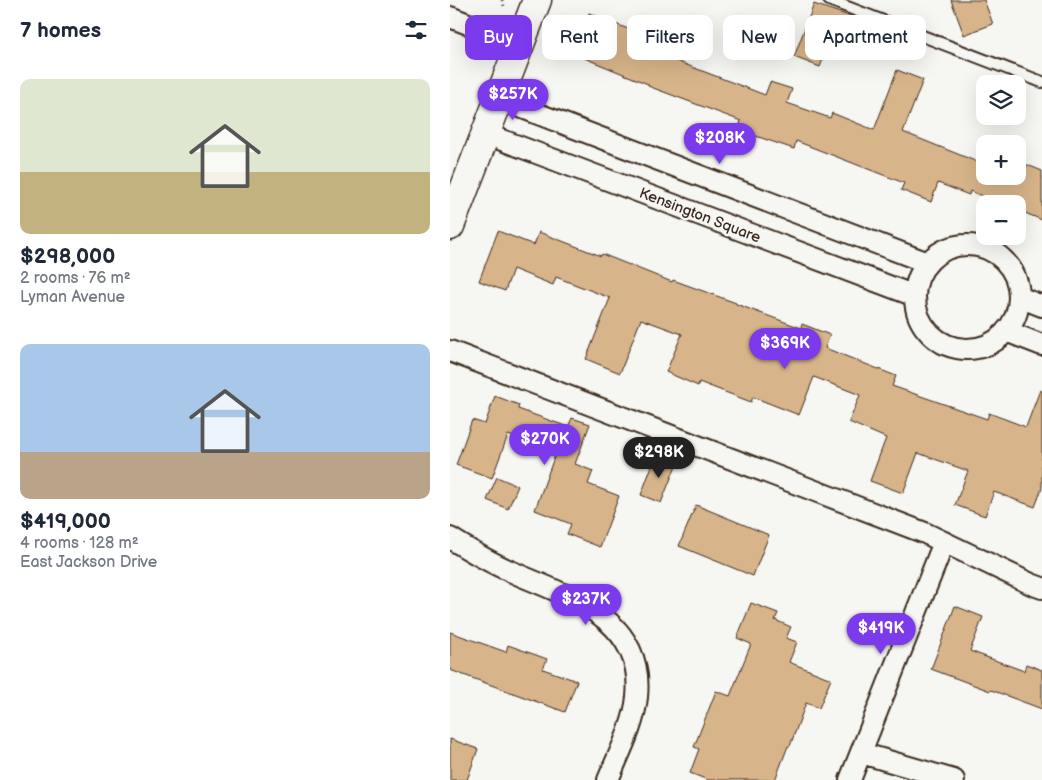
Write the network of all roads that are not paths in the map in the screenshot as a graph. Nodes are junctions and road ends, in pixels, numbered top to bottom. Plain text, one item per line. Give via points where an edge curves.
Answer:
1 (537, 0) edge
2 (829, 0) edge
3 (531, 15) edge
4 (450, 17) edge
5 (465, 23) edge
6 (514, 60) edge
7 (1042, 82) edge
8 (499, 99) junction
9 (486, 134) junction
10 (450, 226) edge
11 (928, 263) junction
12 (915, 296) junction
13 (1019, 296) junction
14 (1042, 306) edge
15 (1006, 331) junction
16 (1042, 345) edge
17 (450, 351) edge
18 (450, 538) edge
19 (944, 542) junction
20 (1042, 588) edge
21 (861, 753) junction
22 (608, 780) edge
23 (850, 780) edge
24 (954, 780) edge

1 - 3 street
2 - 7 lane
4 - 5 street
6 - 8 street
8 - 9 street
8 - 11 street
9 - 10 street
9 - 12 street, Kensington Square
11 - 12 street via 921,273
11 - 13 street via 954,247 973,245 985,248 1006,262 1013,272
12 - 15 street via 916,308 928,331 948,345 960,348 985,346
13 - 14 street
13 - 15 street via 1013,321
15 - 16 street
17 - 19 street
18 - 22 street via 508,570 591,608 612,624 628,646 636,670 637,696 632,722
19 - 20 street
19 - 21 street
21 - 23 street
21 - 24 street

